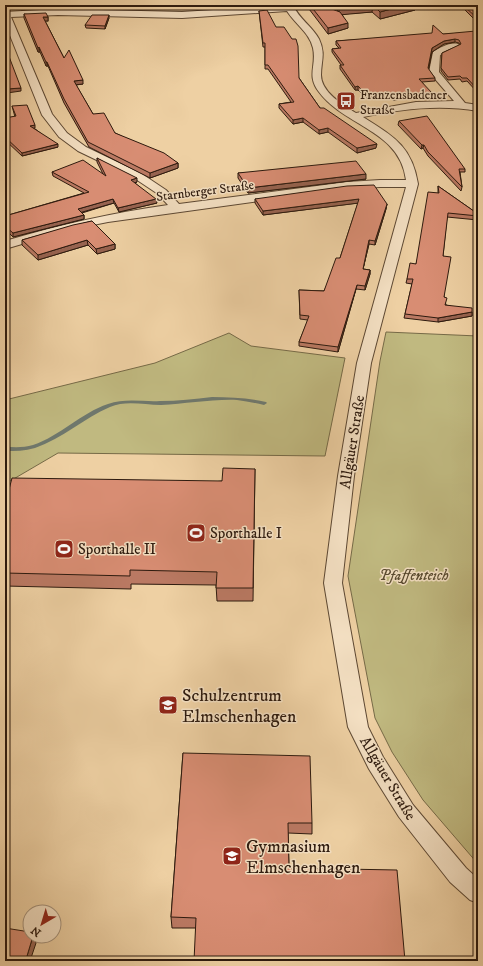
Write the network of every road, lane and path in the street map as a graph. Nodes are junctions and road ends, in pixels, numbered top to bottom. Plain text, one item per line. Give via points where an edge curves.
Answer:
1 (289, 7) edge
2 (5, 15) edge
3 (455, 46) edge
4 (462, 105) junction
5 (402, 107) junction
6 (478, 108) edge
7 (354, 116) junction
8 (478, 116) edge
9 (412, 184) junction
10 (176, 208) junction
11 (5, 245) edge
12 (478, 892) edge

1 - 2 street via 182,15 58,12
1 - 7 street, Allgäuer Straße via 316,43 320,55 315,72 319,85 332,101
2 - 10 street via 47,115 63,135 82,149 138,176 162,192
3 - 4 street via 436,54 434,72
4 - 5 street via 425,103
4 - 6 street
5 - 7 street
5 - 8 street via 440,109
7 - 9 street, Allgäuer Straße via 397,146 408,161 413,174
9 - 10 street, Starnberger Straße via 364,185
9 - 12 street, Allgäuer Straße via 364,363 346,476 334,584 358,727 376,763 406,811 458,875
10 - 11 street, Starnberger Straße via 106,218 53,230

